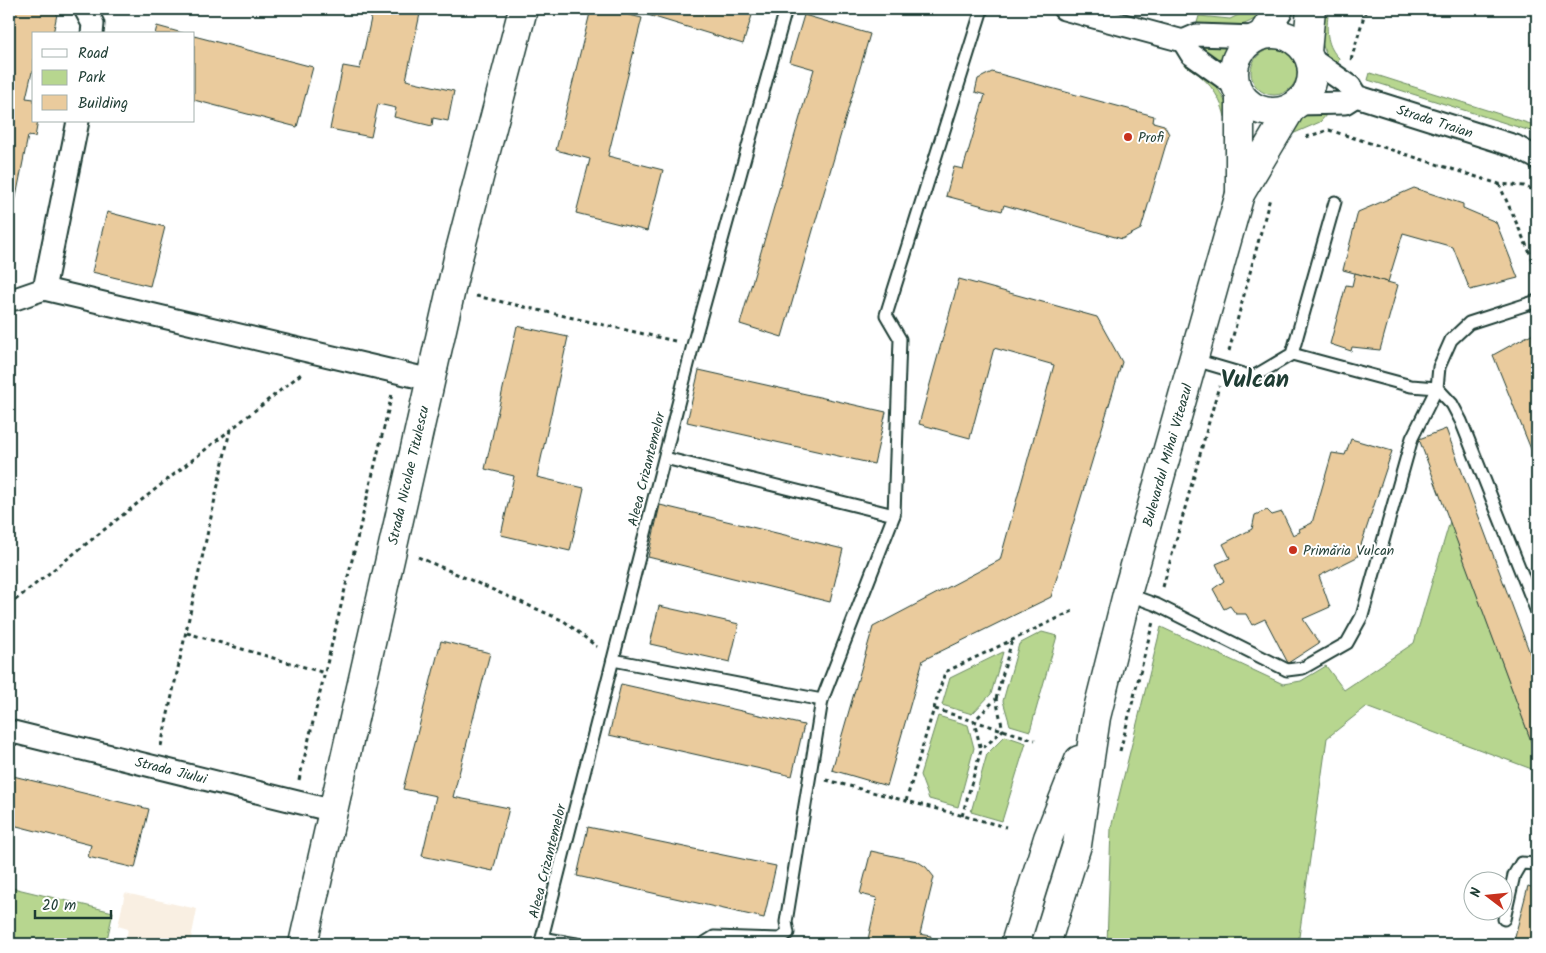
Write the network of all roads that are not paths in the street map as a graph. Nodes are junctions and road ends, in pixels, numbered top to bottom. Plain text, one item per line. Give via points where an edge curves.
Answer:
1 (85, 9) edge
2 (523, 9) edge
3 (786, 9) edge
4 (982, 9) edge
5 (1064, 9) edge
6 (1279, 9) edge
7 (1312, 9) edge
8 (92, 32) edge
9 (1259, 36) junction
10 (1183, 41) junction
11 (1308, 55) junction
12 (1239, 91) junction
13 (1356, 96) junction
14 (1295, 106) junction
15 (78, 122) edge
16 (1515, 146) junction
17 (1537, 148) edge
18 (1537, 158) edge
19 (1240, 194) junction
20 (1335, 202) dead end
21 (44, 288) junction
22 (9, 299) edge
23 (1537, 301) edge
24 (1292, 354) junction
25 (1195, 360) junction
26 (431, 380) junction
27 (1437, 388) junction
28 (665, 458) junction
29 (894, 515) junction
30 (1128, 594) junction
31 (1537, 612) edge
32 (614, 660) junction
33 (822, 700) junction
34 (1096, 717) junction
35 (9, 731) edge
36 (334, 811) junction
37 (1537, 864) edge
38 (1514, 875) edge
39 (542, 941) edge
40 (302, 944) edge
41 (576, 944) edge
42 (703, 944) edge
43 (1015, 944) edge
44 (1046, 944) edge

1 - 8 street via 93,24
2 - 26 main road, Strada Nicolae Titulescu via 450,290
3 - 28 lane, Aleea Crizantemelor via 692,345
4 - 29 lane via 886,315 900,339
5 - 10 street
6 - 9 main road
7 - 11 main road
9 - 10 street via 1197,35
9 - 11 main road via 1277,33 1289,36
9 - 12 main road via 1249,42 1238,56 1234,70
10 - 12 street via 1191,54
11 - 13 street, Strada Traian via 1350,86
11 - 14 main road via 1313,70 1311,85
12 - 14 main road via 1251,105 1265,111 1277,112
12 - 19 main road, Bulevardul Mihai Viteazul
13 - 14 street via 1345,102
13 - 16 street, Strada Traian
14 - 19 main road, Bulevardul Mihai Viteazul
15 - 21 street
16 - 17 street, Strada Traian
16 - 18 street, Strada Traian
19 - 25 main road, Bulevardul Mihai Viteazul
20 - 24 lane
21 - 22 street
21 - 26 street
23 - 27 lane via 1469,323 1451,340 1439,368
24 - 25 lane via 1253,377
24 - 27 lane via 1412,386
25 - 30 main road, Bulevardul Mihai Viteazul
26 - 36 main road, Strada Nicolae Titulescu
27 - 30 lane via 1412,438 1362,616 1346,643 1303,668 1287,670 1158,605
27 - 31 lane via 1452,404 1461,421
28 - 29 lane
28 - 32 lane, Aleea Crizantemelor
29 - 33 lane
30 - 34 main road, Bulevardul Mihai Viteazul
32 - 33 lane
32 - 39 lane, Aleea Crizantemelor
33 - 42 lane via 786,922 788,933 780,939 714,937
34 - 43 main road, Bulevardul Mihai Viteazul via 1048,838
34 - 44 main road, Bulevardul Mihai Viteazul via 1077,845
35 - 36 street, Strada Jiului
36 - 40 main road, Strada Nicolae Titulescu
37 - 38 lane via 1521,863
39 - 41 lane, Aleea Crizantemelor

